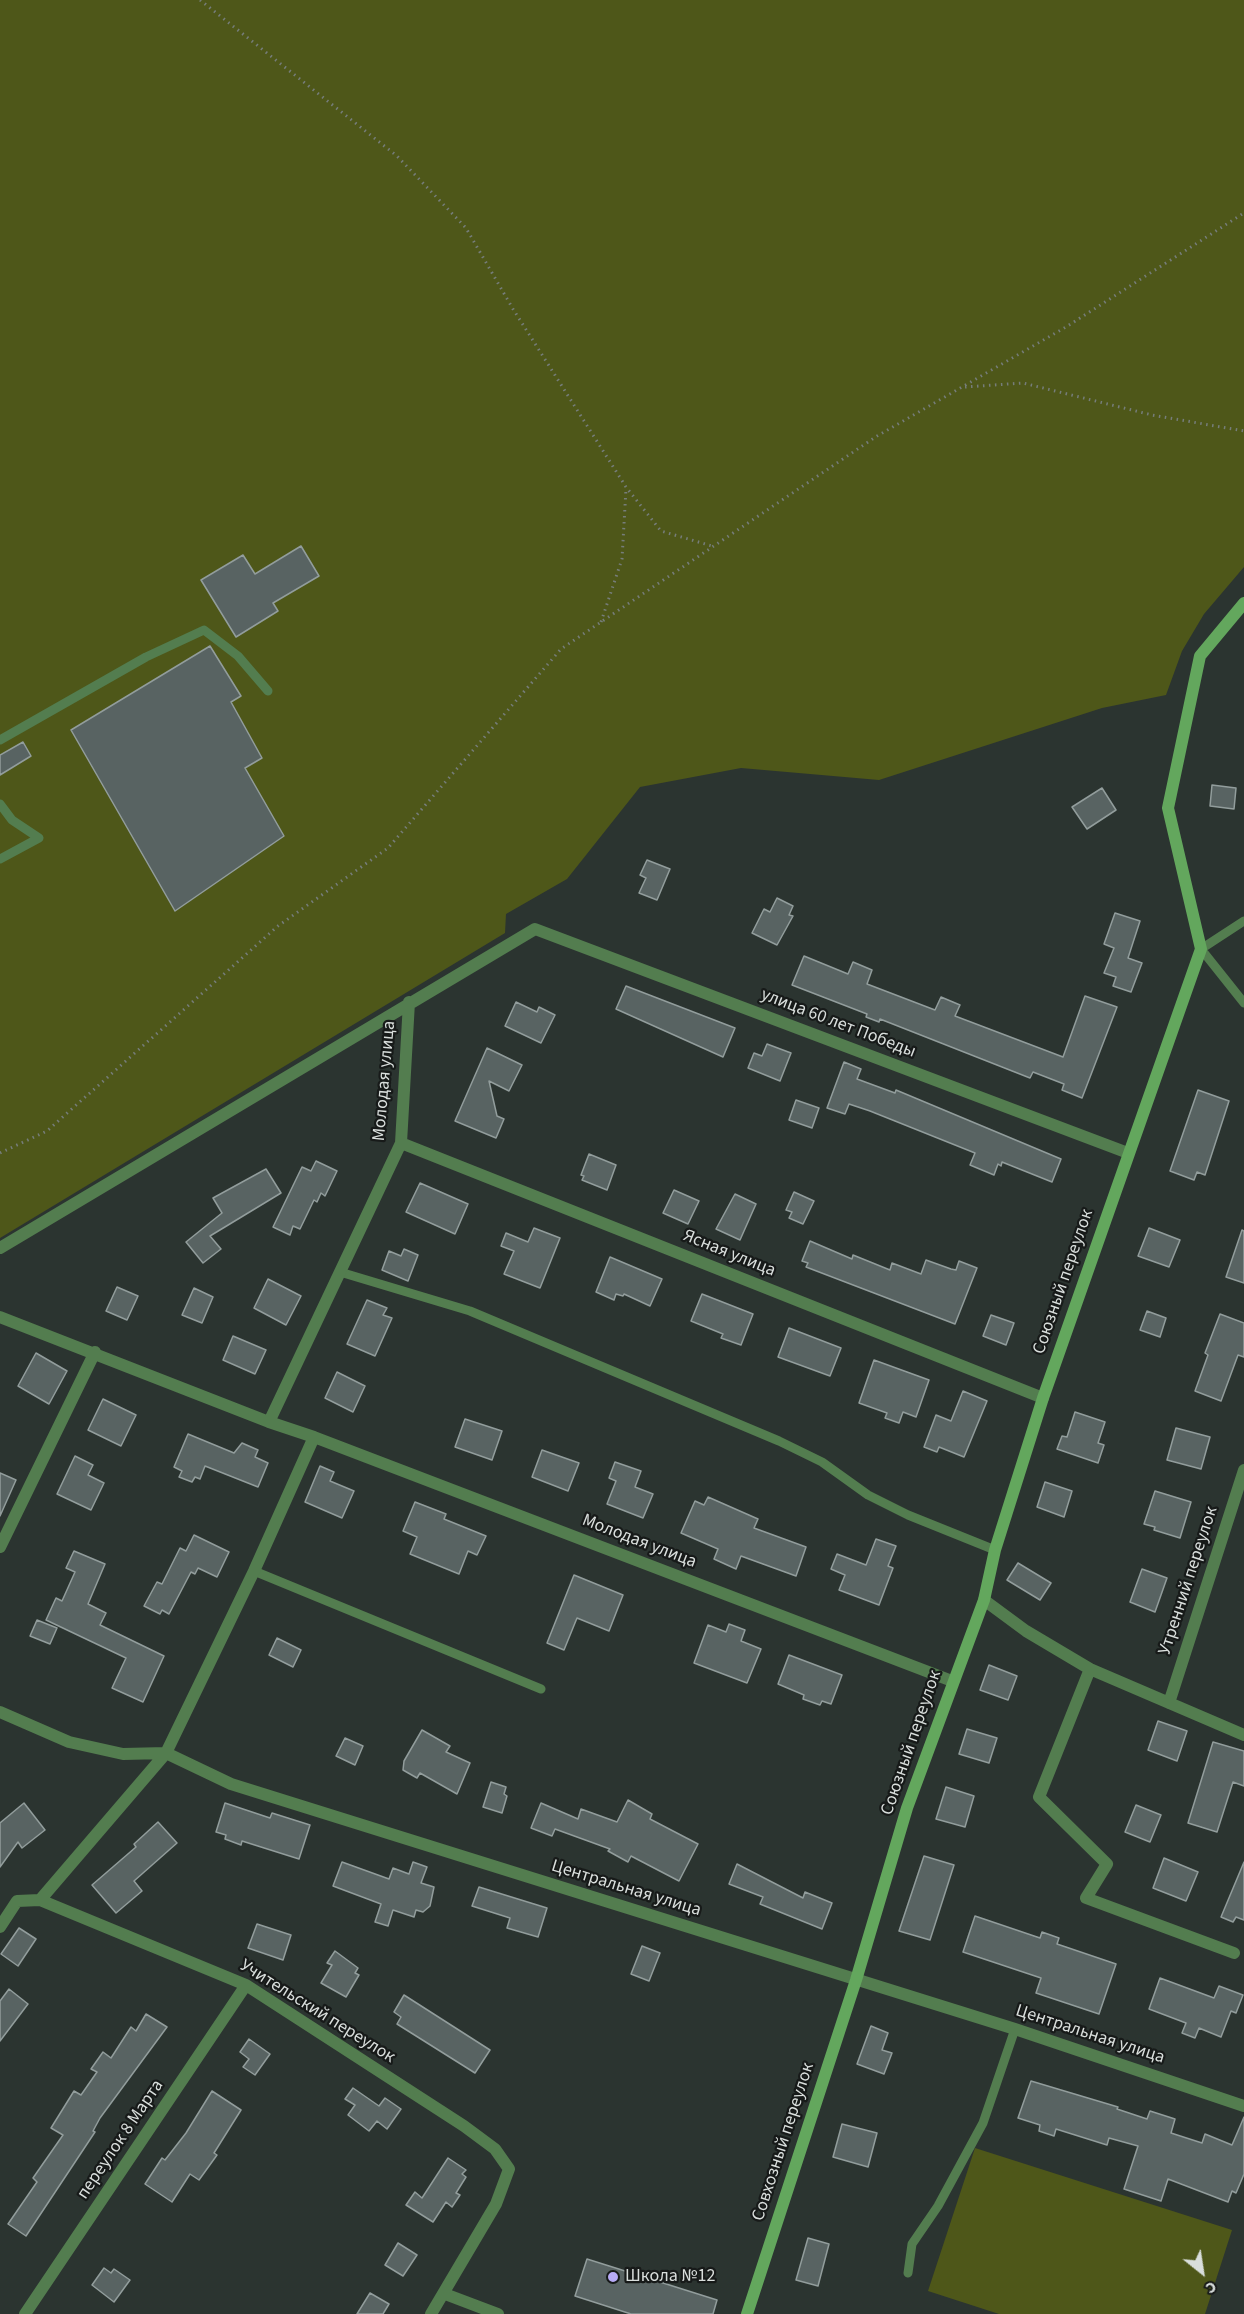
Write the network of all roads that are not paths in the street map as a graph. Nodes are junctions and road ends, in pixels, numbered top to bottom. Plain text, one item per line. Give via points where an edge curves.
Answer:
1 (1244, 603) edge
2 (268, 691) dead end
3 (0, 740) edge
4 (0, 804) edge
5 (0, 859) edge
6 (1244, 921) edge
7 (1202, 949) junction
8 (409, 1002) junction
9 (1244, 1003) edge
10 (401, 1143) junction
11 (1128, 1153) junction
12 (0, 1248) edge
13 (340, 1272) junction
14 (0, 1317) edge
15 (95, 1352) junction
16 (1043, 1398) junction
17 (269, 1422) junction
18 (314, 1437) junction
19 (1244, 1470) edge
20 (0, 1547) edge
21 (995, 1550) junction
22 (254, 1571) junction
23 (984, 1600) junction
24 (1090, 1669) junction
25 (952, 1681) junction
26 (541, 1689) dead end
27 (1169, 1703) junction
28 (0, 1712) edge
29 (1244, 1735) edge
30 (166, 1753) junction
31 (40, 1900) junction
32 (0, 1927) edge
33 (1234, 1953) dead end
34 (856, 1980) junction
35 (246, 1985) junction
36 (1015, 2029) junction
37 (1244, 2106) edge
38 (908, 2273) dead end
39 (445, 2294) junction
40 (25, 2314) edge
41 (431, 2314) edge
42 (498, 2314) edge
43 (747, 2314) edge

1 - 7 street via 1200,656 1168,808
2 - 3 lane via 238,656 204,630 146,657
4 - 5 lane via 12,820 39,838
6 - 7 lane
7 - 9 lane
7 - 11 street, Союзный переулок
8 - 10 street, Молодая улица
8 - 11 street, улица 60 лет Победы via 535,928
8 - 12 street
10 - 13 street, Молодая улица
10 - 16 street, Ясная улица
11 - 16 street, Союзный переулок
13 - 17 street, Молодая улица
13 - 21 lane via 470,1311 779,1442 822,1462 868,1495
14 - 15 street, Молодая улица
15 - 17 street, Молодая улица
15 - 20 street
16 - 21 street, Союзный переулок
17 - 18 street, Молодая улица
18 - 22 street
18 - 25 street, Молодая улица
19 - 27 street, Утренний переулок
21 - 23 street, Союзный переулок
22 - 26 lane
22 - 30 street
23 - 24 street via 1026,1631
23 - 25 street, Союзный переулок
24 - 27 street
24 - 33 street via 1039,1797 1107,1864 1086,1898
25 - 34 street, Союзный переулок via 907,1808
27 - 29 street
28 - 30 street, Центральная улица via 69,1742 123,1754
30 - 31 street
30 - 34 street, Центральная улица via 231,1784
31 - 32 street, Учительский переулок via 17,1900
31 - 35 street, Учительский переулок
34 - 36 street, Центральная улица
34 - 43 street, Совхозный переулок
35 - 39 street, Учительский переулок via 464,2126 495,2149 509,2169 496,2205
35 - 40 street, переулок 8 Марта
36 - 37 street, Центральная улица
36 - 38 lane via 983,2123 938,2206 912,2244
39 - 41 street
39 - 42 street

